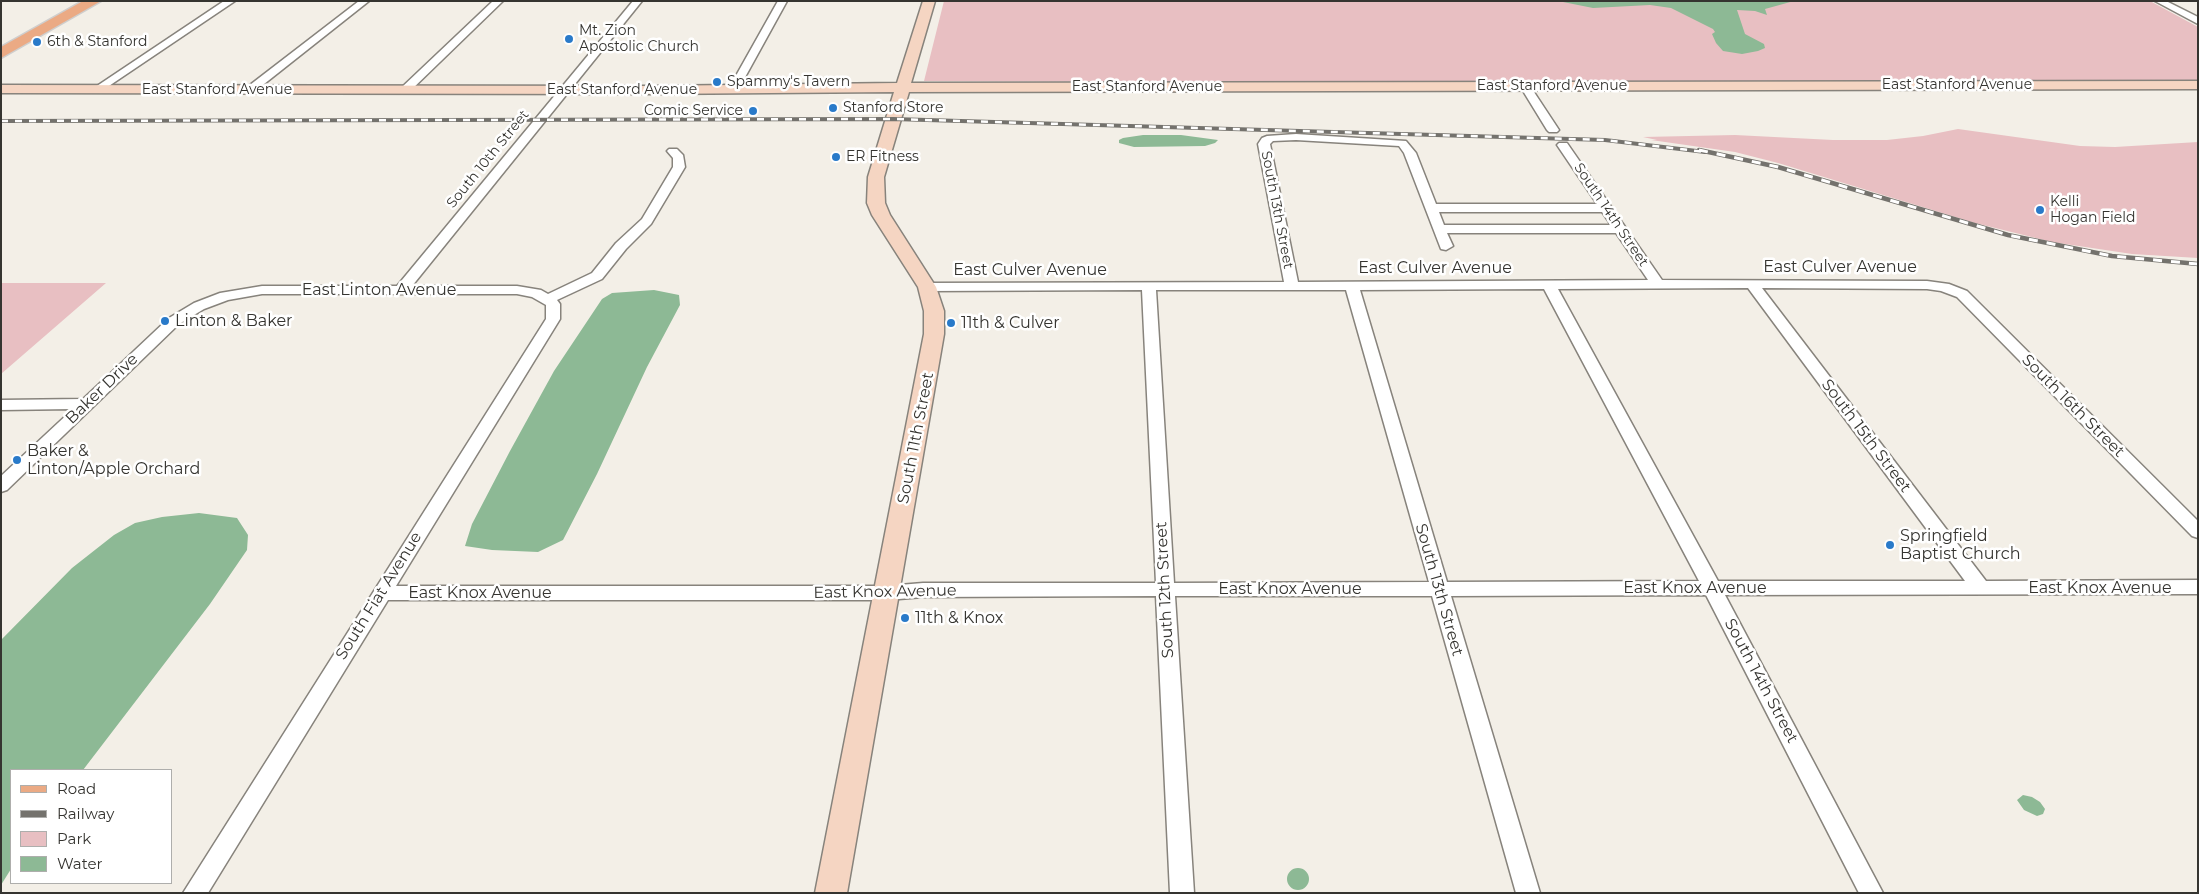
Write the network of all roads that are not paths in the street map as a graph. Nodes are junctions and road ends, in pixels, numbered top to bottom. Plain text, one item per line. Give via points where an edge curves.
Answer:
1 (94, 1) edge
2 (232, 1) edge
3 (365, 1) edge
4 (499, 1) edge
5 (638, 1) edge
6 (783, 1) edge
7 (929, 1) edge
8 (2159, 1) edge
9 (2198, 21) edge
10 (1, 53) edge
11 (2198, 85) edge
12 (1525, 86) junction
13 (1, 89) edge
14 (902, 89) junction
15 (96, 90) junction
16 (250, 90) junction
17 (405, 90) junction
18 (564, 90) junction
19 (733, 90) junction
20 (1, 95) edge
21 (1553, 130) dead end
22 (1563, 145) dead end
23 (673, 151) dead end
24 (1432, 208) junction
25 (1605, 208) junction
26 (1441, 228) junction
27 (1619, 229) junction
28 (1446, 246) dead end
29 (1549, 285) junction
30 (1658, 285) junction
31 (1752, 285) junction
32 (1292, 286) junction
33 (1352, 286) junction
34 (927, 287) junction
35 (1944, 287) joint
36 (1149, 288) junction
37 (401, 290) junction
38 (548, 298) junction
39 (210, 301) joint
40 (1, 404) edge
41 (87, 404) junction
42 (1, 486) edge
43 (2198, 532) edge
44 (2198, 587) edge
45 (1438, 588) junction
46 (1712, 588) junction
47 (1981, 588) junction
48 (1165, 590) junction
49 (382, 593) junction
50 (887, 593) junction
51 (195, 893) edge
52 (831, 893) edge
53 (1182, 893) edge
54 (1528, 893) edge
55 (1872, 893) edge

1 - 10 main road
2 - 15 street
3 - 16 street
4 - 17 street
5 - 18 street, South 10th Street
6 - 19 street
7 - 14 main road, South 11th Street
8 - 9 street
11 - 12 main road, East Stanford Avenue
12 - 14 main road, East Stanford Avenue
12 - 21 street
13 - 15 main road, East Stanford Avenue
14 - 19 main road, East Stanford Avenue
14 - 34 main road, South 11th Street via 876,177 876,197 881,216
15 - 16 main road, East Stanford Avenue
15 - 20 main road, East Stanford Avenue
16 - 17 main road, East Stanford Avenue
17 - 18 main road, East Stanford Avenue
18 - 19 main road, East Stanford Avenue
18 - 37 street, South 10th Street
22 - 25 street, South 14th Street
23 - 38 street via 679,157 678,166 647,221 597,276
24 - 25 street
24 - 26 street
24 - 32 street, South 13th Street via 1407,146 1402,143 1316,138 1266,140 1264,144
25 - 27 street, South 14th Street
26 - 27 street
26 - 28 street
27 - 30 street, South 14th Street
29 - 30 street, East Culver Avenue
29 - 33 street, East Culver Avenue
29 - 46 street, South 14th Street
30 - 31 street, East Culver Avenue
31 - 35 street, East Culver Avenue
31 - 47 street, South 15th Street
32 - 33 street, East Culver Avenue
32 - 36 street, East Culver Avenue
33 - 45 street, South 13th Street
34 - 36 street, East Culver Avenue
34 - 50 main road, South 11th Street via 934,311 934,334
35 - 43 street, South 16th Street via 1962,294
36 - 48 street, South 12th Street
37 - 38 street, East Linton Avenue via 518,290
37 - 39 street, East Linton Avenue via 262,290 240,292
38 - 49 street, South Fiat Avenue via 553,304 553,319
39 - 41 street, Baker Drive via 176,320
40 - 41 street
41 - 42 street, Baker Drive
44 - 47 street, East Knox Avenue
45 - 46 street, East Knox Avenue
45 - 48 street, East Knox Avenue
45 - 54 street, South 13th Street
46 - 47 street, East Knox Avenue
46 - 55 street, South 14th Street
48 - 50 street, East Knox Avenue via 923,590
48 - 53 street, South 12th Street
49 - 50 street, East Knox Avenue
49 - 51 street, South Fiat Avenue
50 - 52 main road, South 11th Street

